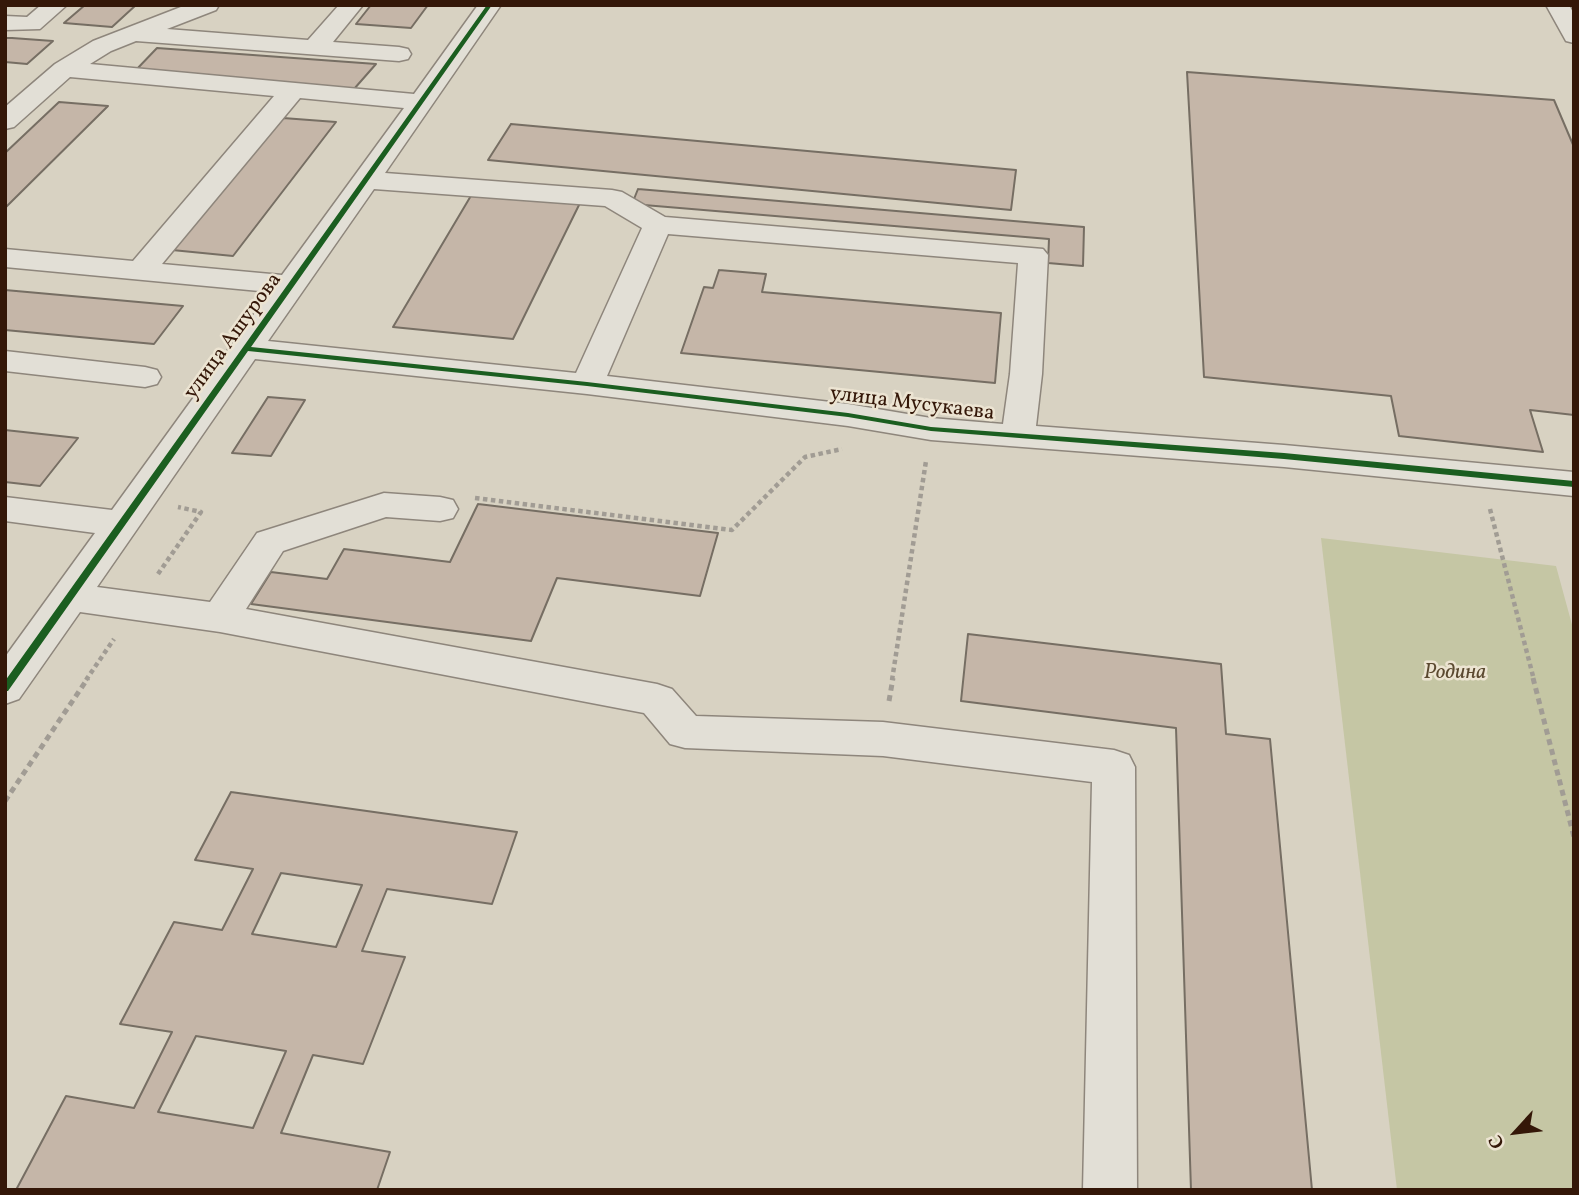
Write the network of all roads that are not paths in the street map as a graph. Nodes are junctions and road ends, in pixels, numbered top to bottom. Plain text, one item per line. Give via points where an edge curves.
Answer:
1 (56, 5) edge
2 (208, 5) edge
3 (352, 5) edge
4 (490, 5) edge
5 (1557, 5) edge
6 (5, 23) edge
7 (135, 34) junction
8 (1574, 36) edge
9 (315, 47) junction
10 (400, 54) dead end
11 (64, 69) junction
12 (293, 90) junction
13 (422, 102) junction
14 (5, 121) edge
15 (367, 180) junction
16 (657, 225) junction
17 (5, 258) edge
18 (140, 271) junction
19 (292, 285) junction
20 (248, 349) junction
21 (5, 361) edge
22 (145, 377) dead end
23 (587, 384) junction
24 (1018, 435) junction
25 (1574, 484) edge
26 (5, 509) edge
27 (440, 509) road end
28 (122, 524) junction
29 (70, 597) junction
30 (220, 618) junction
31 (5, 688) edge
32 (1110, 1190) edge

1 - 6 street via 32,24
2 - 7 street
3 - 9 street
4 - 13 street, улица Ашурова
5 - 8 street
7 - 9 street
7 - 11 street via 102,46
9 - 10 street
11 - 12 street
11 - 14 street
12 - 13 street
12 - 18 street
13 - 15 street, улица Ашурова
15 - 16 street via 612,198
15 - 19 street, улица Ашурова
16 - 23 street
16 - 24 street via 1033,255
17 - 18 street
18 - 19 street
19 - 20 street, улица Ашурова
20 - 23 street, улица Мусукаева
20 - 28 street, улица Ашурова
21 - 22 street
23 - 24 street, улица Мусукаева via 931,429
24 - 25 street, улица Мусукаева
26 - 28 street
27 - 30 street via 384,505 270,542
28 - 29 street, улица Ашурова
29 - 30 street
29 - 31 street, улица Ашурова
30 - 32 street via 657,700 685,732 883,739 1114,767

